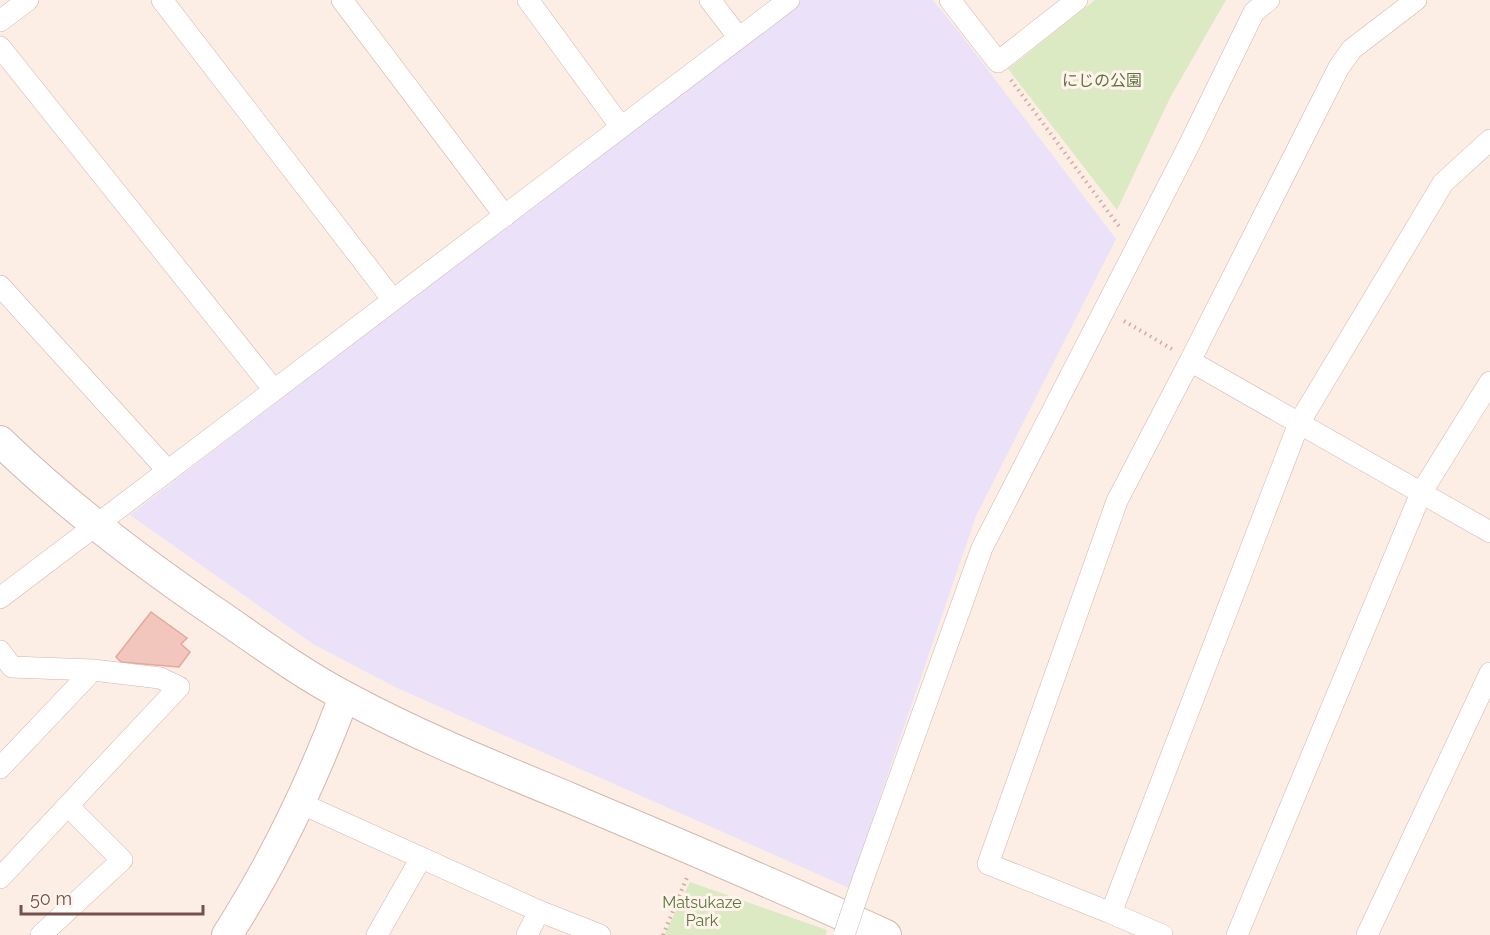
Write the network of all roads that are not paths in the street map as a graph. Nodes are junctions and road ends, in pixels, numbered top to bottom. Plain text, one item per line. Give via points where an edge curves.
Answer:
1 (28, 0) edge
2 (162, 0) edge
3 (342, 0) edge
4 (528, 0) edge
5 (710, 0) edge
6 (789, 0) edge
7 (950, 0) edge
8 (1077, 0) edge
9 (1269, 0) edge
10 (1416, 0) edge
11 (0, 21) edge
12 (739, 38) junction
13 (0, 47) edge
14 (621, 128) junction
15 (1490, 140) edge
16 (505, 216) junction
17 (0, 286) edge
18 (393, 300) junction
19 (1191, 361) junction
20 (1490, 382) edge
21 (274, 390) junction
22 (1299, 423) junction
23 (0, 441) edge
24 (168, 471) junction
25 (1421, 493) junction
26 (95, 526) junction
27 (1490, 532) edge
28 (0, 598) edge
29 (0, 651) edge
30 (93, 670) junction
31 (1490, 673) edge
32 (344, 697) junction
33 (0, 768) edge
34 (300, 802) junction
35 (69, 807) junction
36 (421, 858) junction
37 (0, 878) edge
38 (539, 911) junction
39 (1111, 913) junction
40 (41, 935) edge
41 (227, 935) edge
42 (377, 935) edge
43 (527, 935) edge
44 (600, 935) edge
45 (844, 935) edge
46 (886, 935) edge
47 (1162, 935) edge
48 (1237, 935) edge
49 (1367, 935) edge

1 - 11 street
2 - 18 street
3 - 16 street
4 - 14 street
5 - 12 street
6 - 12 street
7 - 8 street via 998,62
9 - 45 street, bridge via 1254,12 982,548
10 - 19 street via 1352,50 1339,67
12 - 14 street
13 - 21 street
14 - 16 street
15 - 22 street via 1443,183
16 - 18 street
17 - 24 street
18 - 21 street
19 - 22 street
19 - 39 street via 1117,501 988,864
20 - 25 street
21 - 24 street
22 - 25 street
22 - 39 street
23 - 26 street
24 - 26 street
25 - 27 street
25 - 48 street
26 - 28 street
26 - 32 street via 234,626
29 - 30 street via 12,667
30 - 33 street
30 - 35 street via 160,678 179,687
31 - 49 street
32 - 34 street
32 - 46 street via 460,752
34 - 36 street
34 - 41 street via 257,887
35 - 37 street
35 - 40 street via 122,860
36 - 38 street
36 - 42 street
38 - 43 street
38 - 44 street
39 - 47 street

